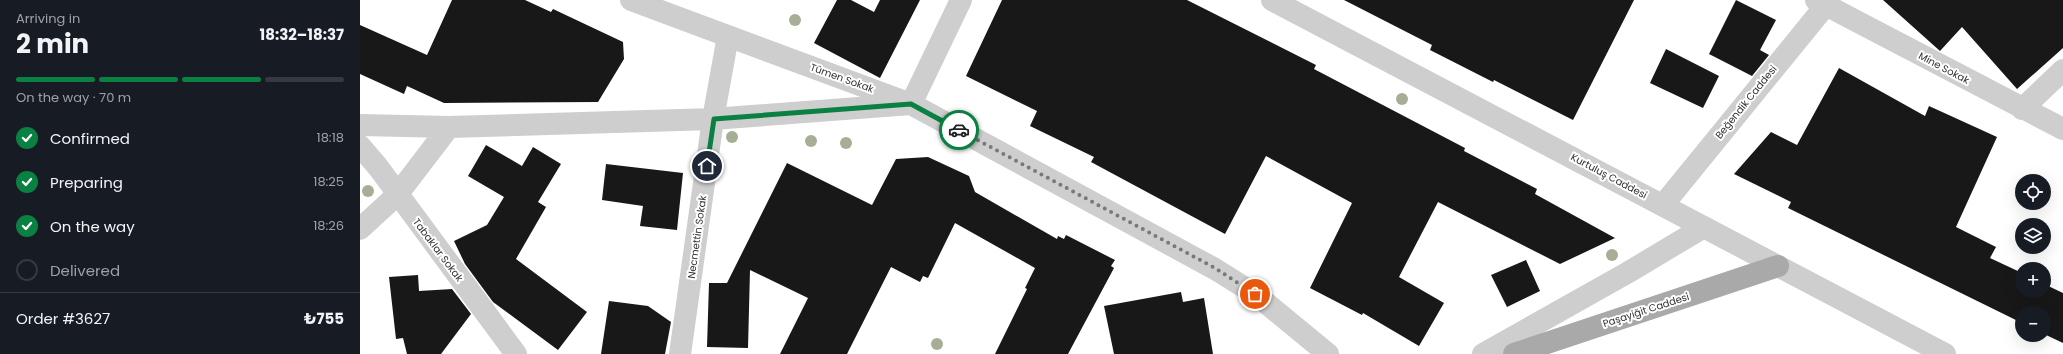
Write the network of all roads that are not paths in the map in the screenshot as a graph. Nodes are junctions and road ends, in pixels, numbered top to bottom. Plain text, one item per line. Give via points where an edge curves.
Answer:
1 (631, 0) edge
2 (961, 0) edge
3 (1272, 0) edge
4 (1824, 2) edge
5 (728, 36) junction
6 (2063, 70) edge
7 (911, 104) junction
8 (2022, 109) junction
9 (714, 119) junction
10 (360, 125) edge
11 (449, 127) junction
12 (2063, 129) edge
13 (360, 146) edge
14 (398, 195) junction
15 (1663, 205) junction
16 (1704, 226) junction
17 (360, 229) edge
18 (1778, 266) junction
19 (1293, 324) junction
20 (516, 354) edge
21 (680, 354) edge
22 (1313, 354) edge
23 (1328, 354) edge
24 (1483, 354) edge
25 (1514, 354) edge
26 (1945, 354) edge

1 - 5 street, Tümen Sokak
2 - 7 street
3 - 15 street, Kurtuluş Caddesi
4 - 8 street, Mine Sokak
4 - 15 street, Beğendik Caddesi
5 - 7 street, Tümen Sokak
5 - 9 street, Necmettin Sokak
6 - 8 street
7 - 9 street
7 - 19 street, Tümen Sokak via 1215,268 1255,294
8 - 12 street, Mine Sokak
9 - 11 street
9 - 21 street, Necmettin Sokak
10 - 11 street
11 - 14 street
13 - 14 street, Tabaklar Sokak
14 - 17 street
14 - 20 street, Tabaklar Sokak
15 - 16 street, Kurtuluş Caddesi
16 - 18 street, Kurtuluş Caddesi
16 - 24 street via 1627,273
18 - 25 main road, Paşayiğit Caddesi
18 - 26 street, Kurtuluş Caddesi
19 - 22 street via 1309,343
19 - 23 street, Tümen Sokak

